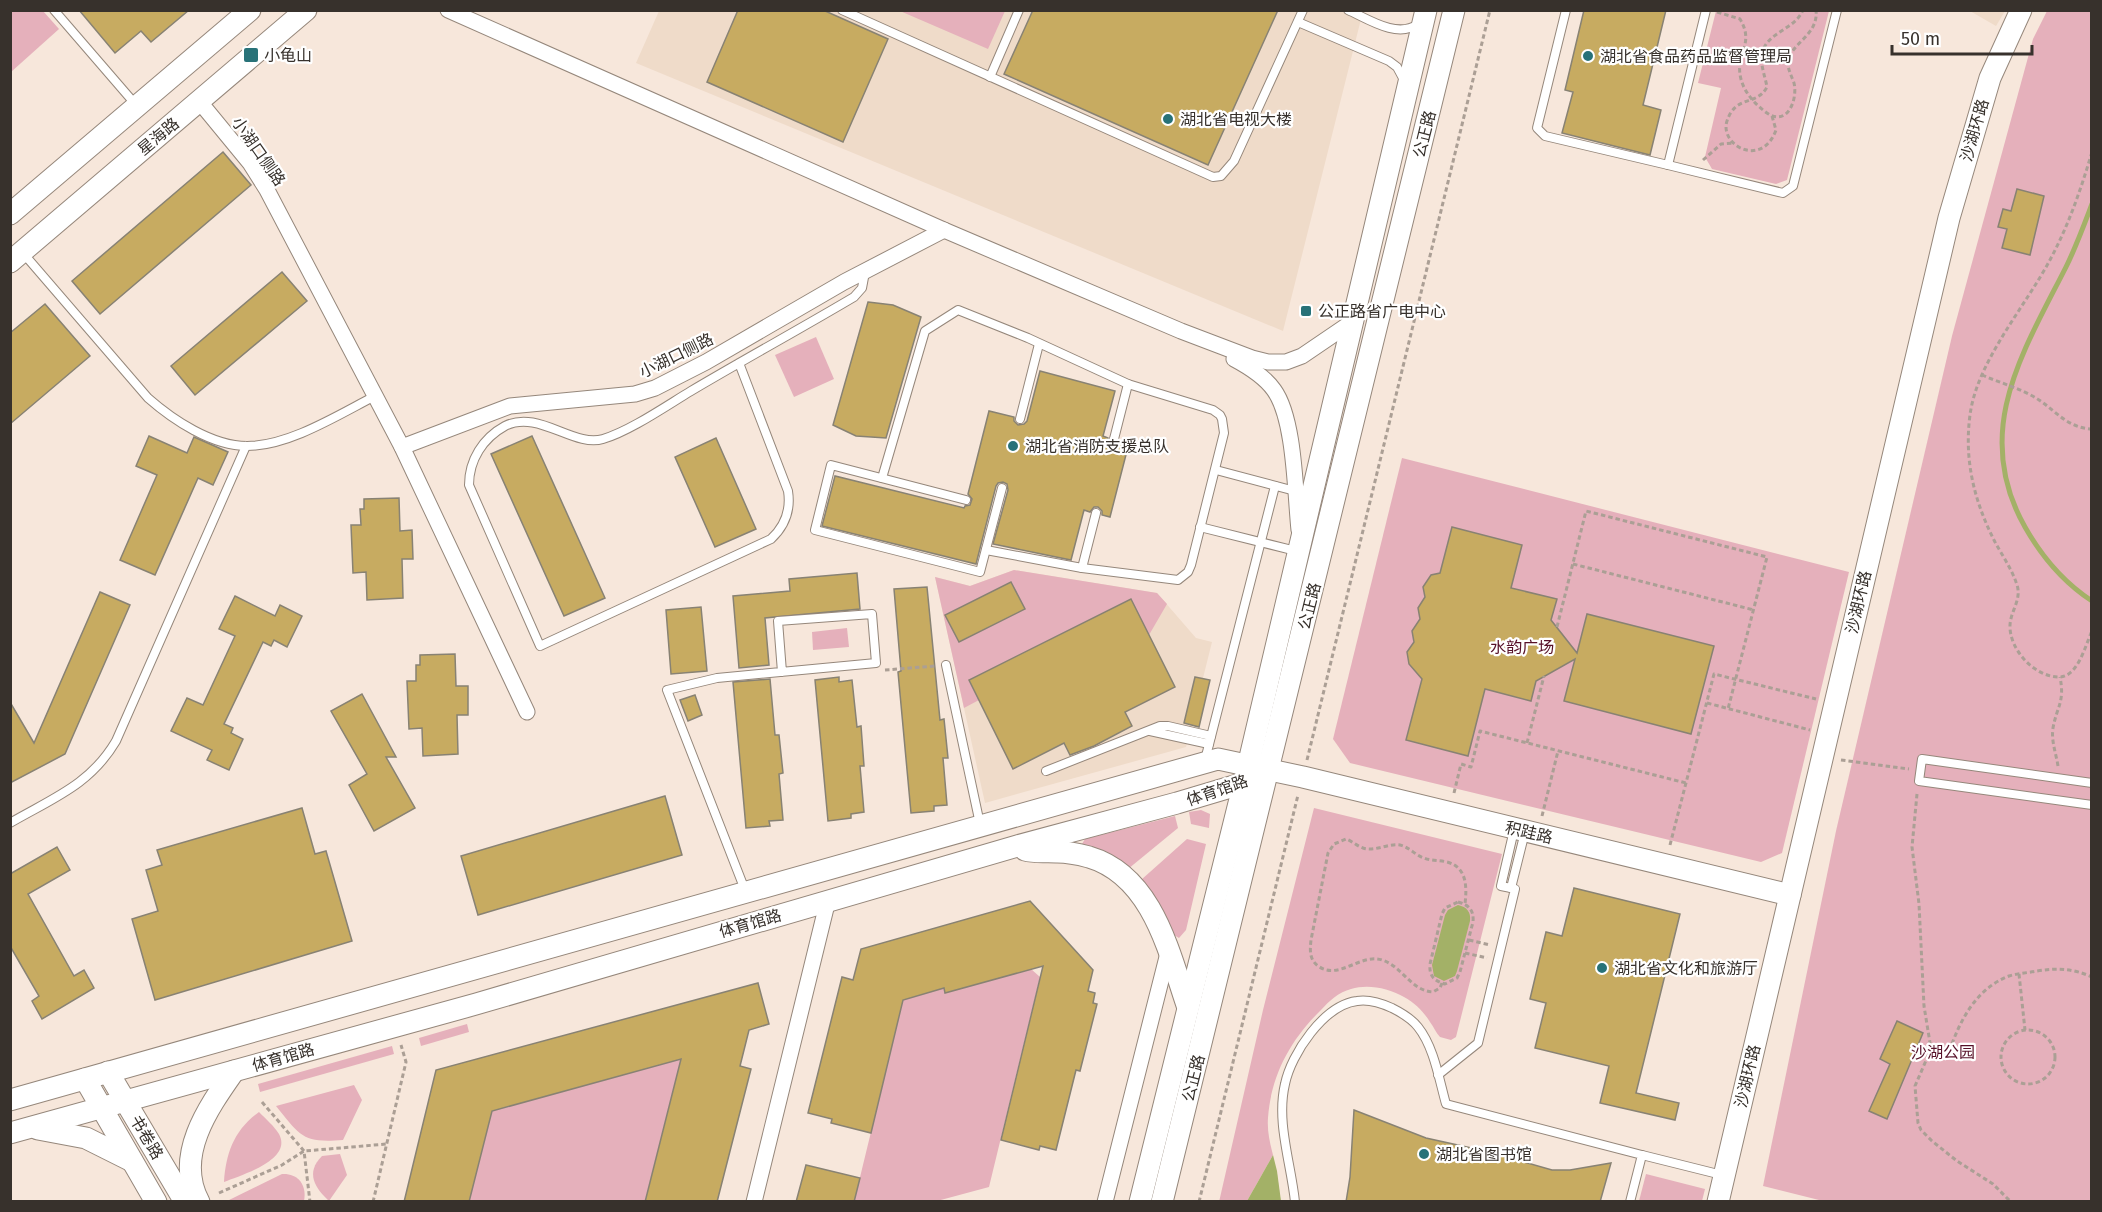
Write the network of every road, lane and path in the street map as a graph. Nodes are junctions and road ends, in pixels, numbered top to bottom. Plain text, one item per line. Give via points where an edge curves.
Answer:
1 (54, 10) edge
2 (250, 10) edge
3 (306, 10) edge
4 (448, 10) edge
5 (842, 10) edge
6 (1019, 10) edge
7 (1303, 10) edge
8 (1348, 10) edge
9 (1454, 10) edge
10 (1491, 10) edge
11 (1566, 10) edge
12 (1706, 10) edge
13 (1712, 10) edge
14 (1803, 10) edge
15 (1816, 10) edge
16 (1837, 10) edge
17 (2022, 10) edge
18 (1425, 15) edge
19 (1298, 22) junction
20 (990, 77) junction
21 (1408, 90) junction
22 (1751, 100) junction
23 (199, 101) junction
24 (137, 106) junction
25 (1772, 116) junction
26 (1734, 143) junction
27 (2091, 152) edge
28 (1668, 165) junction
29 (1694, 172) junction
30 (10, 214) edge
31 (944, 230) junction
32 (16, 257) edge
33 (865, 272) junction
34 (1352, 322) junction
35 (1181, 331) junction
36 (1039, 344) junction
37 (739, 363) junction
38 (1982, 375) junction
39 (1128, 384) junction
40 (375, 396) junction
41 (1020, 419) dead end
42 (2091, 429) edge
43 (1114, 439) dead end
44 (246, 447) junction
45 (402, 447) junction
46 (1216, 471) junction
47 (882, 478) junction
48 (1275, 486) junction
49 (1002, 488) dead end
50 (1295, 491) junction
51 (966, 500) dead end
52 (1096, 513) dead end
53 (1200, 527) junction
54 (1261, 542) junction
55 (1299, 546) junction
56 (986, 550) junction
57 (1573, 564) junction
58 (1082, 568) junction
59 (1754, 610) junction
60 (1557, 627) dead end
61 (2091, 631) edge
62 (876, 663) junction
63 (946, 665) joint
64 (782, 672) junction
65 (1544, 676) dead end
66 (2060, 677) junction
67 (1736, 679) junction
68 (1707, 703) junction
69 (1835, 704) junction
70 (1728, 709) junction
71 (527, 712) dead end
72 (1828, 734) junction
73 (1527, 743) junction
74 (1208, 748) junction
75 (1558, 751) junction
76 (1823, 757) junction
77 (1269, 769) junction
78 (1046, 771) dead end
79 (1920, 771) junction
80 (1246, 774) junction
81 (1303, 777) junction
82 (2061, 779) junction
83 (1919, 780) junction
84 (1686, 783) junction
85 (2091, 783) edge
86 (2091, 805) edge
87 (1449, 813) junction
88 (10, 823) edge
89 (981, 825) junction
90 (1526, 831) junction
91 (1012, 847) junction
92 (1665, 865) junction
93 (745, 892) junction
94 (1790, 895) junction
95 (828, 900) junction
96 (1465, 904) junction
97 (1468, 940) junction
98 (1501, 948) junction
99 (1168, 953) junction
100 (1465, 953) junction
101 (1498, 961) junction
102 (2019, 974) junction
103 (2091, 977) edge
104 (1442, 983) junction
105 (1188, 1009) junction
106 (2025, 1030) junction
107 (400, 1043) dead end
108 (1931, 1049) junction
109 (234, 1071) junction
110 (108, 1072) junction
111 (1438, 1075) junction
112 (85, 1079) junction
113 (10, 1100) edge
114 (126, 1102) junction
115 (262, 1102) dead end
116 (102, 1108) junction
117 (31, 1128) junction
118 (10, 1133) edge
119 (387, 1144) junction
120 (304, 1151) junction
121 (1642, 1155) junction
122 (132, 1161) junction
123 (1724, 1176) junction
124 (219, 1193) dead end
125 (156, 1202) edge
126 (185, 1202) edge
127 (199, 1202) edge
128 (310, 1202) edge
129 (373, 1202) edge
130 (754, 1202) edge
131 (1105, 1202) edge
132 (1140, 1202) edge
133 (1162, 1202) edge
134 (1199, 1202) edge
135 (1295, 1202) edge
136 (1630, 1202) edge
137 (1718, 1202) edge
138 (2011, 1202) edge

1 - 24 lane
2 - 24 main road
3 - 23 main road, 星海路
4 - 31 street
5 - 20 lane
6 - 20 lane
7 - 19 lane
8 - 18 lane via 1389,28 1407,30
9 - 77 main road, 公正路
10 - 81 path
11 - 28 lane via 1538,128 1545,136
12 - 28 lane
13 - 22 path via 1740,20 1745,28 1747,38 1740,73
14 - 22 path via 1790,26 1766,43 1761,62 1767,87 1762,95
15 - 25 path via 1817,20 1791,53 1788,63 1794,82 1792,105 1785,115
16 - 29 lane via 1793,186 1783,193
17 - 69 main road, 沙湖环路 via 1990,78 1949,218
18 - 21 main road, 公正路
19 - 20 lane via 1234,161 1221,176 1205,175
19 - 21 lane via 1389,60 1403,76
21 - 34 main road, 公正路
22 - 25 path
22 - 26 path via 1742,101 1727,120 1725,129
23 - 32 main road, 星海路
23 - 40 street, 小湖口侧路 via 267,190
24 - 30 main road
25 - 26 path via 1776,130 1767,146 1748,151
26 - 29 path via 1721,144 1711,151
27 - 38 path via 2074,210 2052,258
28 - 29 lane
31 - 33 street, 小湖口侧路
31 - 35 street
32 - 44 lane via 162,411 190,429
33 - 37 lane via 862,288 854,297
33 - 45 street, 小湖口侧路 via 655,388 635,394 510,406
34 - 35 street via 1302,356 1276,363
34 - 55 main road, 公正路
35 - 50 street via 1252,369 1275,390 1289,429
36 - 39 lane
36 - 41 lane
36 - 47 lane via 958,310 929,327 922,337
37 - 37 lane via 602,440 523,422 507,425 480,449 471,467 469,485 540,646 771,539 778,532 789,508 788,491
38 - 42 path via 2034,397 2070,424
38 - 66 path via 1970,412 1969,469 1994,540 2017,584 2018,602 2010,623 2012,640 2030,665
39 - 43 lane
39 - 46 lane via 1220,415 1224,433
40 - 44 lane via 293,436
40 - 45 street, 小湖口侧路
44 - 88 lane via 105,760 80,783
45 - 71 street, 小湖口侧路
46 - 48 lane
46 - 53 lane
47 - 51 lane
47 - 56 lane via 831,465 815,530 980,572
48 - 50 lane
48 - 54 lane
49 - 56 lane
50 - 55 street
52 - 58 lane
53 - 54 lane
53 - 58 lane via 1191,565 1178,580
54 - 55 lane
54 - 74 lane
55 - 80 main road, 公正路
56 - 58 lane
57 - 59 path
57 - 59 path via 1586,511 1767,557
57 - 60 path
59 - 67 path
61 - 66 path via 2074,669
62 - 63 path via 877,671
62 - 64 lane
62 - 64 lane via 872,614 778,621
63 - 89 lane
64 - 93 lane via 717,678 667,690
65 - 73 path
66 - 82 path via 2063,692 2053,740
67 - 68 path via 1714,674
67 - 69 path
67 - 70 path
68 - 70 path
68 - 84 path
69 - 72 main road, 沙湖环路
70 - 72 path
72 - 76 main road, 沙湖环路
73 - 75 path
73 - 87 path via 1480,731 1471,767 1461,765
74 - 78 lane via 1164,726
74 - 80 main road, 体育馆路 via 1218,759
74 - 89 main road, 体育馆路 via 1169,772
75 - 84 path
75 - 90 path
76 - 79 path
76 - 94 main road, 沙湖环路
77 - 80 main road, 体育馆路
77 - 81 main road, 积跬路
77 - 133 main road, 公正路
79 - 82 lane via 1922,759
79 - 83 lane
80 - 91 main road, 体育馆路 via 1177,804
80 - 105 main road, 公正路
81 - 87 main road, 积跬路
81 - 134 path
82 - 85 lane
83 - 86 lane
83 - 108 path via 1912,847
84 - 92 path
87 - 90 main road, 积跬路
89 - 93 main road, 体育馆路
90 - 92 main road, 积跬路
90 - 98 lane
91 - 95 main road, 体育馆路
91 - 99 main road via 1070,853 1112,867 1145,901
92 - 94 main road, 积跬路
93 - 110 main road, 体育馆路
94 - 123 main road, 沙湖环路
95 - 109 main road, 体育馆路
95 - 130 street
96 - 97 path via 1473,915
96 - 104 path via 1451,904 1442,914 1430,971 1432,978
96 - 104 path via 1464,876 1448,862 1423,858 1398,845 1368,849 1347,839 1334,844 1328,853 1311,940 1313,962 1335,970 1379,958 1394,965 1423,990 1433,992
97 - 98 path
97 - 100 path
98 - 101 lane
99 - 105 main road
99 - 131 street
100 - 101 path
100 - 104 path via 1457,978
101 - 111 lane via 1478,1043
102 - 103 path via 2063,968
102 - 106 path
102 - 108 path via 1996,982 1978,998 1963,1016 1948,1055
105 - 132 main road, 公正路
106 - 106 path via 2007,1040 2001,1056 2006,1073 2027,1085 2043,1080 2056,1058 2046,1036
107 - 119 path via 406,1062
108 - 138 path via 1915,1086 1921,1130
109 - 114 main road, 体育馆路
109 - 127 main road via 213,1102 193,1145 190,1176
110 - 112 main road, 体育馆路
110 - 114 main road, 书卷路
111 - 121 lane via 1446,1104
111 - 135 lane via 1424,1036 1401,1012 1364,1000 1345,1004 1330,1015 1297,1052 1282,1097 1282,1124
112 - 113 main road, 体育馆路
112 - 116 main road, 书卷路
114 - 116 main road, 体育馆路
114 - 126 main road, 书卷路
115 - 120 path
116 - 117 main road, 体育馆路
116 - 122 main road, 书卷路
117 - 118 main road, 体育馆路
117 - 122 main road via 86,1138
119 - 120 path
119 - 129 path
120 - 124 path
120 - 128 path
121 - 123 lane
121 - 136 lane
122 - 125 main road, 书卷路
123 - 137 main road, 沙湖环路

